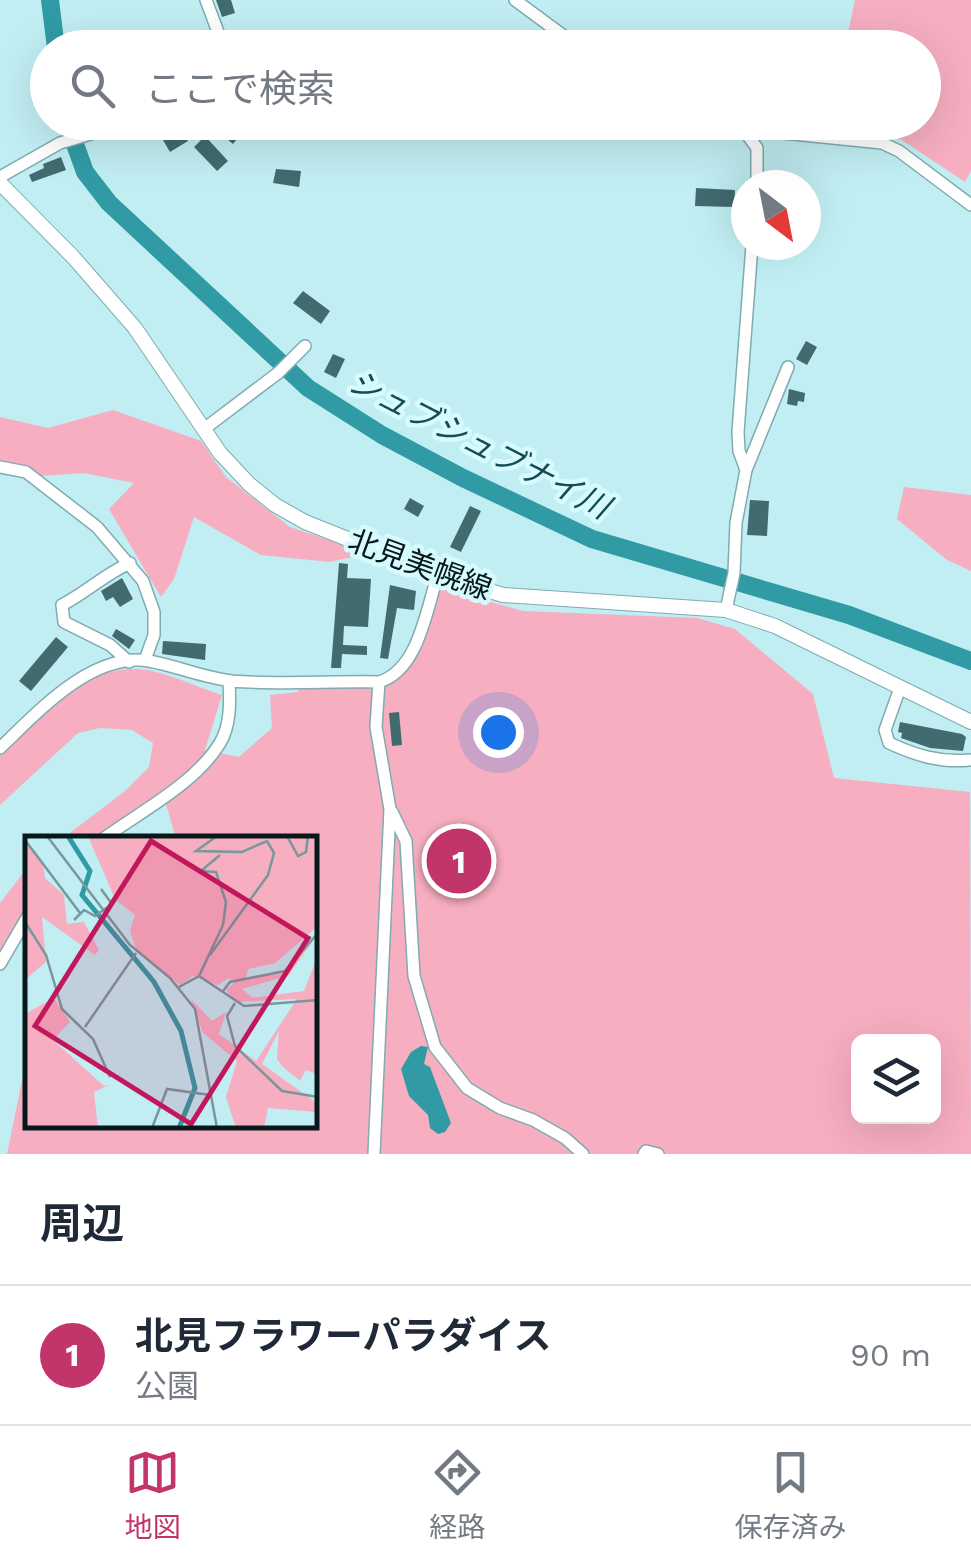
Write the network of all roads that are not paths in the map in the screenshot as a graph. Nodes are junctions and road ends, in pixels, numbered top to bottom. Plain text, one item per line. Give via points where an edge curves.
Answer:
1 (206, 0) edge
2 (515, 0) edge
3 (217, 30) edge
4 (556, 30) edge
5 (66, 140) edge
6 (751, 140) edge
7 (861, 140) edge
8 (757, 170) edge
9 (0, 180) edge
10 (971, 205) edge
11 (751, 260) edge
12 (305, 346) dead end
13 (788, 368) dead end
14 (204, 430) junction
15 (0, 467) edge
16 (746, 470) junction
17 (130, 564) junction
18 (438, 575) junction
19 (726, 610) junction
20 (144, 660) junction
21 (129, 662) junction
22 (230, 681) junction
23 (379, 682) junction
24 (900, 688) junction
25 (971, 722) edge
26 (0, 748) edge
27 (970, 759) edge
28 (390, 809) junction
29 (107, 836) edge
30 (25, 921) edge
31 (0, 964) edge
32 (374, 1154) edge
33 (583, 1154) edge
34 (644, 1154) edge
35 (658, 1154) edge

1 - 3 street
2 - 4 street
5 - 9 street
6 - 8 street
7 - 10 street via 898,151
9 - 14 main road, 北見美幌線 via 135,328
11 - 16 street via 738,432
12 - 14 street
13 - 16 street
14 - 18 main road, 北見美幌線 via 275,505
15 - 17 street via 26,472 97,527
16 - 19 street
17 - 20 street via 154,612
17 - 21 street via 62,605 64,622
18 - 19 main road, 北見美幌線 via 503,595
18 - 23 street via 407,663
19 - 24 main road, 北見美幌線 via 775,626
20 - 21 street
20 - 22 street
21 - 26 street via 65,688
22 - 23 street
22 - 29 street via 222,741 195,772
23 - 28 street via 376,727
24 - 25 main road, 北見美幌線
24 - 27 street via 885,730 888,743 930,758
28 - 32 street
28 - 33 street via 406,841 414,976 435,1047 467,1088 565,1138
30 - 31 street
34 - 35 street

